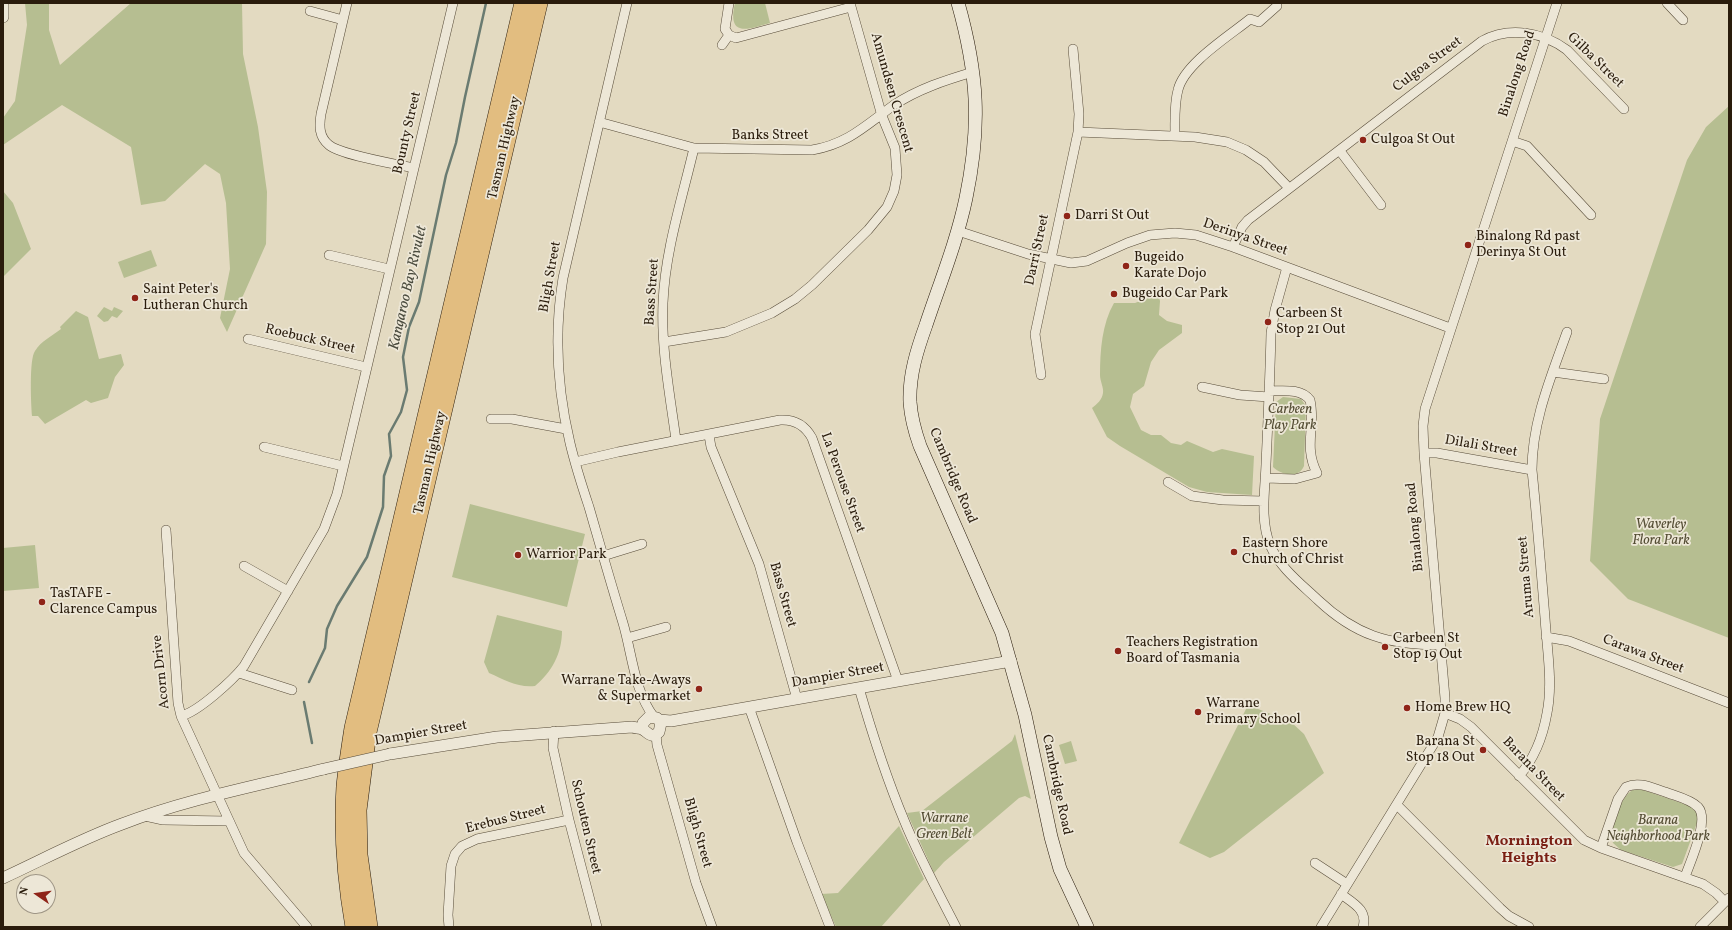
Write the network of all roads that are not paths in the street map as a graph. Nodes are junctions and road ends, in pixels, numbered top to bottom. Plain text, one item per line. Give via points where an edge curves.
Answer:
1 (347, 3) edge
2 (453, 3) edge
3 (523, 3) edge
4 (539, 3) edge
5 (544, 3) edge
6 (627, 3) edge
7 (729, 3) edge
8 (958, 3) edge
9 (1557, 3) edge
10 (1667, 3) edge
11 (3, 5) edge
12 (851, 5) edge
13 (1277, 6) dead end
14 (310, 11) dead end
15 (3, 17) edge
16 (343, 20) junction
17 (1683, 20) dead end
18 (729, 36) junction
19 (1544, 38) junction
20 (722, 45) dead end
21 (1073, 49) dead end
22 (973, 72) junction
23 (1624, 109) dead end
24 (882, 116) junction
25 (599, 122) junction
26 (510, 128) junction
27 (1078, 132) junction
28 (1175, 136) junction
29 (1512, 141) junction
30 (694, 148) junction
31 (1340, 151) junction
32 (414, 168) junction
33 (1289, 188) junction
34 (1381, 205) dead end
35 (1591, 214) dead end
36 (958, 231) junction
37 (1233, 247) junction
38 (329, 255) dead end
39 (1050, 260) junction
40 (1287, 268) junction
41 (389, 269) junction
42 (1450, 328) junction
43 (1567, 332) dead end
44 (248, 339) dead end
45 (664, 342) junction
46 (366, 368) junction
47 (1553, 372) junction
48 (1041, 376) dead end
49 (1604, 379) dead end
50 (1202, 387) dead end
51 (1269, 394) junction
52 (492, 419) dead end
53 (566, 429) junction
54 (709, 435) junction
55 (676, 440) junction
56 (264, 447) dead end
57 (1424, 453) junction
58 (576, 462) junction
59 (343, 466) junction
60 (1532, 470) junction
61 (1266, 478) junction
62 (1171, 488) dead end
63 (1264, 501) junction
64 (166, 530) dead end
65 (642, 544) dead end
66 (603, 556) junction
67 (244, 566) dead end
68 (288, 591) junction
69 (666, 627) dead end
70 (1546, 637) junction
71 (627, 638) junction
72 (1439, 645) junction
73 (1011, 661) junction
74 (239, 673) junction
75 (898, 681) junction
76 (859, 688) junction
77 (292, 690) dead end
78 (797, 699) junction
79 (1729, 703) edge
80 (750, 707) junction
81 (1445, 713) junction
82 (181, 716) junction
83 (649, 726) junction
84 (554, 732) junction
85 (1519, 776) junction
86 (218, 795) junction
87 (1397, 805) junction
88 (145, 816) junction
89 (569, 820) junction
90 (228, 821) junction
91 (1601, 848) junction
92 (1315, 863) dead end
93 (1685, 877) junction
94 (3, 878) edge
95 (1347, 884) junction
96 (1341, 894) junction
97 (1727, 900) edge
98 (307, 927) edge
99 (354, 927) edge
100 (368, 927) edge
101 (449, 927) edge
102 (597, 927) edge
103 (712, 927) edge
104 (830, 927) edge
105 (956, 927) edge
106 (1087, 927) edge
107 (1321, 927) edge
108 (1363, 927) edge
109 (1529, 927) edge
110 (1700, 927) edge

1 - 16 street
2 - 32 street, Bounty Street
3 - 99 highway, Tasman Highway via 353,728 345,786 344,839
4 - 26 highway, Tasman Highway
5 - 26 highway
6 - 25 street, Bligh Street
7 - 18 street via 725,25
8 - 22 main road, Cambridge Road
9 - 19 street, Binalong Road
10 - 17 street
11 - 15 street
12 - 18 street via 740,37
12 - 24 street, Amundsen Crescent
13 - 28 street via 1259,22 1250,19 1184,75 1176,96
14 - 16 street
16 - 32 street via 321,114 320,127 323,137 329,145 338,150
18 - 20 street
19 - 23 street, Gilba Street via 1558,43 1567,50
19 - 29 street, Binalong Road
19 - 31 street, Culgoa Street via 1529,34 1503,33 1482,41
21 - 27 street, Darri Street via 1079,114
22 - 24 street, Banks Street via 925,88 894,105
22 - 36 main road, Cambridge Road via 976,99 975,147
24 - 30 street, Banks Street via 841,143 820,149 800,151
24 - 45 street, Amundsen Crescent via 895,148 897,175 887,207 868,230 812,285 772,313 726,332
25 - 30 street, Banks Street
25 - 53 street, Bligh Street via 559,300 558,367
26 - 100 highway, Tasman Highway via 368,732 358,810
27 - 28 street
27 - 39 street, Darri Street
28 - 33 street via 1217,139 1236,145 1264,162
29 - 35 street via 1527,146
29 - 42 street, Binalong Road via 1503,153
30 - 45 street, Bass Street via 665,279
31 - 33 street, Culgoa Street
31 - 34 street
32 - 41 street, Bounty Street
33 - 37 street, Culgoa Street via 1245,223
36 - 39 street, Derinya Street
36 - 73 main road, Cambridge Road via 913,369 910,396 912,417 920,446 995,614
37 - 39 street, Derinya Street via 1196,235 1166,233 1142,237 1087,261 1071,263
37 - 40 street, Derinya Street
38 - 41 street
39 - 48 street, Darri Street via 1035,334
40 - 42 street, Derinya Street
40 - 51 street via 1272,322
41 - 46 street, Bounty Street
42 - 57 street, Binalong Road via 1425,408
43 - 47 street, Aruma Street
44 - 46 street, Roebuck Street
45 - 55 street, Bass Street
46 - 59 street, Bounty Street
47 - 49 street
47 - 60 street, Aruma Street via 1535,429
50 - 51 street via 1240,395
51 - 61 street
51 - 61 street via 1298,392 1310,400 1309,452 1317,474 1295,479
52 - 53 street via 512,419
53 - 58 street, Bligh Street
54 - 55 street, La Perouse Street
54 - 75 street, La Perouse Street via 785,420 797,422 809,432
54 - 78 street, Bass Street via 711,447 759,564
55 - 58 street, La Perouse Street
56 - 59 street
57 - 60 street, Dilali Street via 1437,453
57 - 72 street, Binalong Road
58 - 66 street, Bligh Street
59 - 68 street, Bounty Street via 328,521
60 - 70 street, Aruma Street
61 - 63 street
62 - 63 street via 1192,496
63 - 72 street via 1266,530 1279,561 1334,615 1353,628 1378,637
64 - 82 street, Acorn Drive via 170,609
65 - 66 street
66 - 71 street, Bligh Street
67 - 68 street
68 - 74 street, Bounty Street
69 - 71 street
70 - 79 street, Carawa Street via 1569,641
70 - 85 street, Aruma Street via 1549,682 1547,712 1536,751
71 - 83 street, Bligh Street via 646,705
72 - 81 street, Binalong Road
73 - 75 street, Dampier Street
73 - 106 main road, Cambridge Road via 1054,850 1067,888
74 - 77 street
74 - 82 street, Bounty Street via 195,710
75 - 76 street, Dampier Street
76 - 78 street, Dampier Street
76 - 105 street via 878,751 904,821
78 - 80 street, Dampier Street
80 - 83 street, Dampier Street
80 - 104 street
81 - 85 street, Barana Street via 1471,727
81 - 87 street, Binalong Road via 1438,737
82 - 86 street
83 - 84 street, Dampier Street
83 - 103 street, Bligh Street via 696,883
84 - 86 street, Dampier Street, bridge via 482,739 390,754
84 - 89 street, Schouten Street via 553,748
85 - 91 street, Barana Street via 1578,836
86 - 88 street, Dampier Street
86 - 90 street
87 - 95 street, Binalong Road
87 - 109 street via 1500,908
88 - 90 street via 163,820
88 - 94 street, Dampier Street via 114,827
89 - 101 street, Erebus Street via 477,839 462,846 455,854 451,866
89 - 102 street, Schouten Street
90 - 98 street via 249,859
91 - 93 street, Barana Street
91 - 93 street via 1618,799 1626,787 1640,784 1687,800 1699,808 1703,818
92 - 95 street
93 - 97 street, Barana Street via 1710,888
95 - 96 street, Binalong Road
96 - 107 street, Binalong Road
96 - 108 street via 1362,911
97 - 110 street

